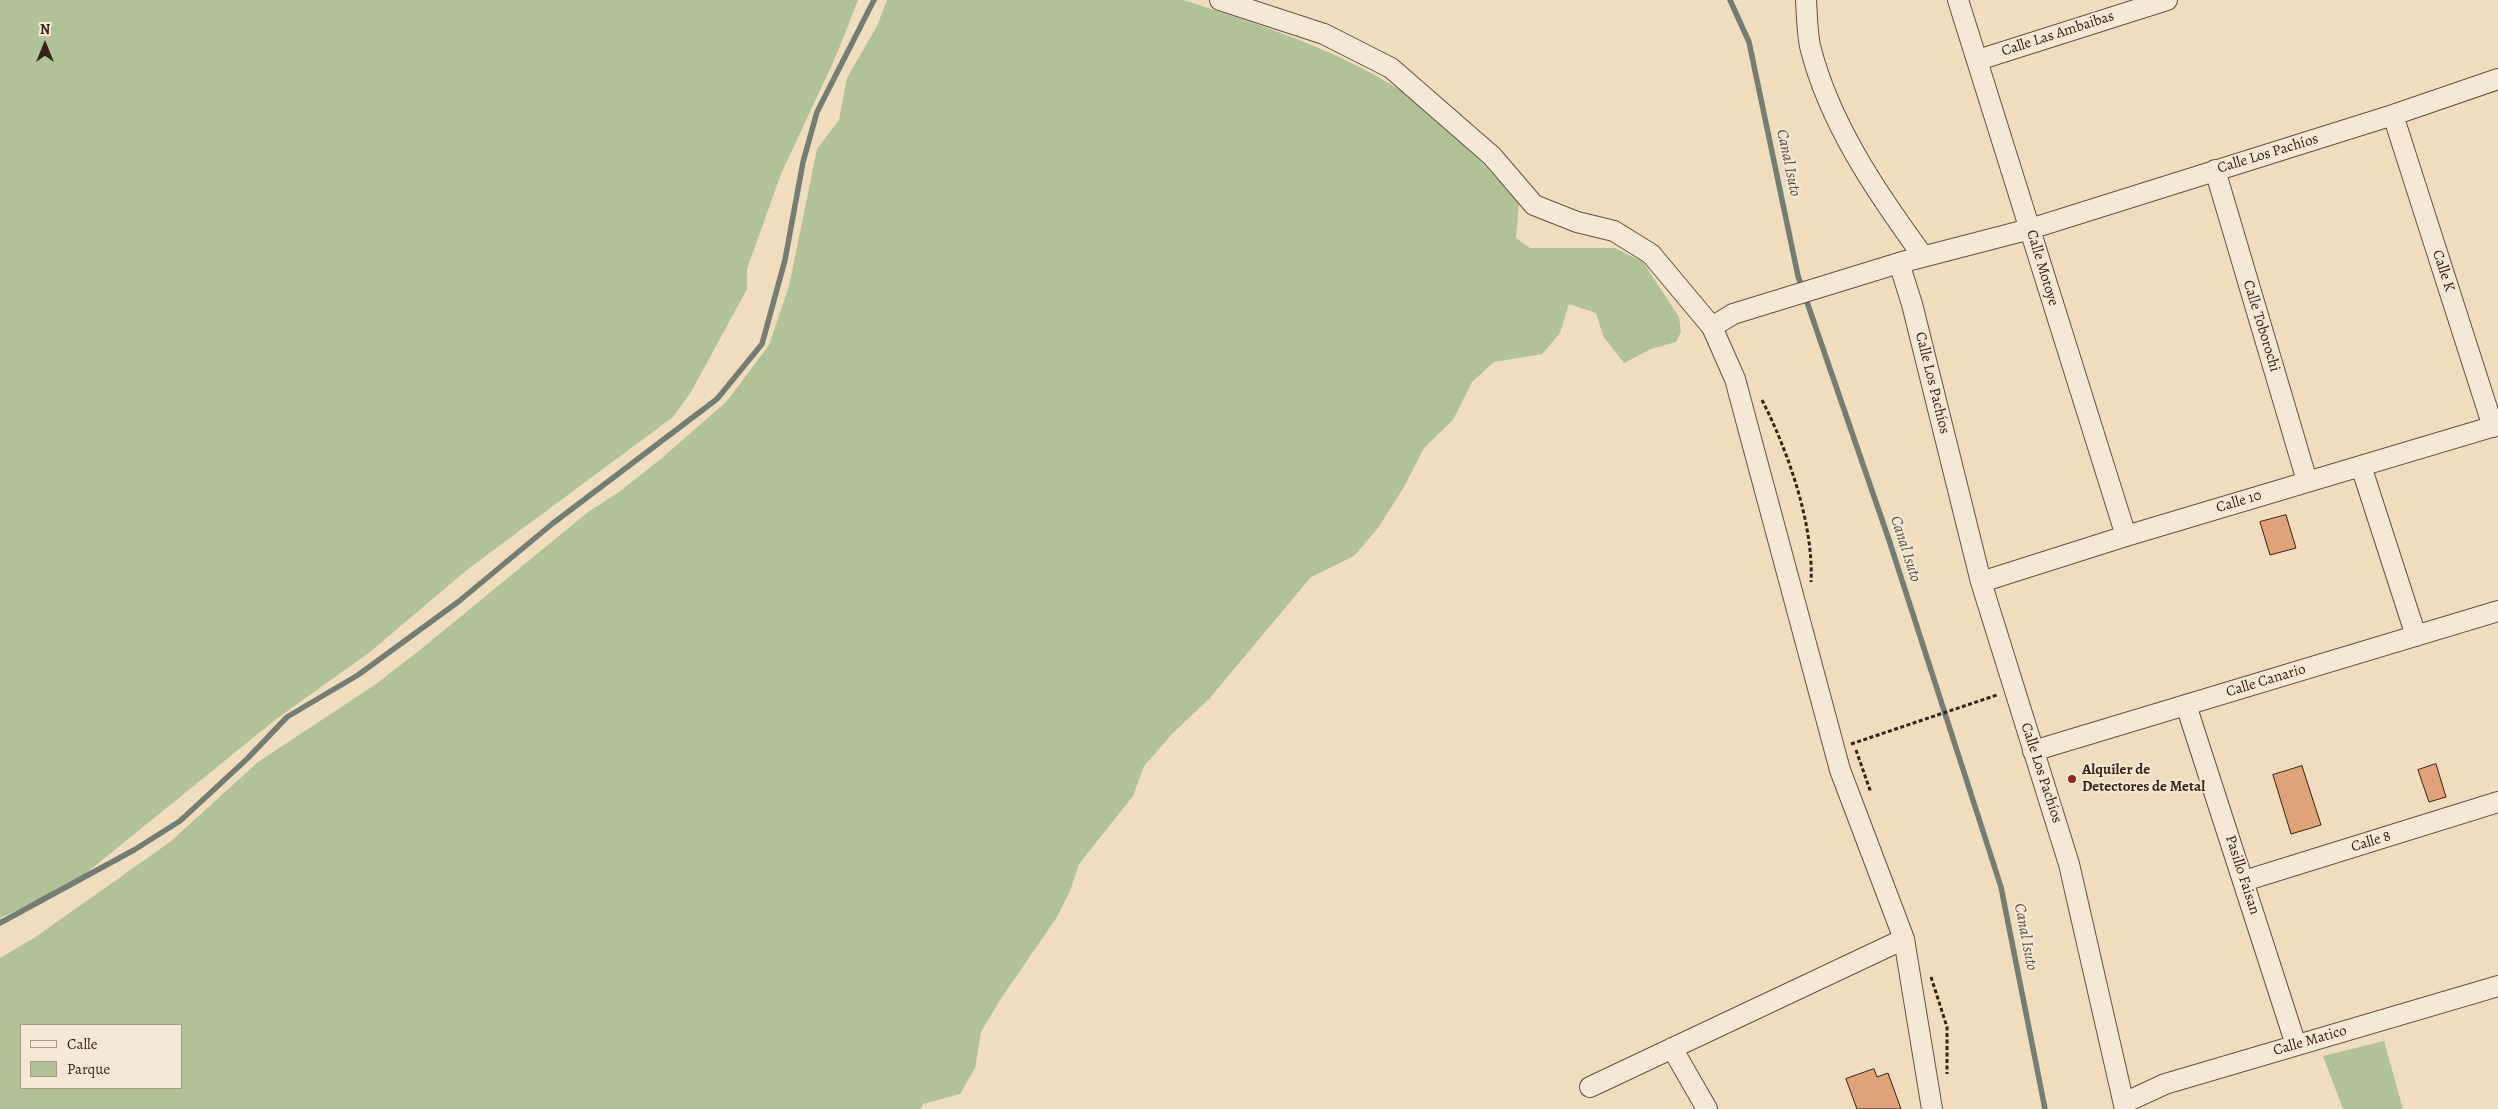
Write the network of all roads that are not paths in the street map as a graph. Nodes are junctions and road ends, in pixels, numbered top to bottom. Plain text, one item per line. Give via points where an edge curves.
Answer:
1 (1220, 0) edge
2 (1806, 0) edge
3 (1958, 0) edge
4 (2168, 0) edge
5 (1978, 60) junction
6 (2498, 79) edge
7 (2393, 115) junction
8 (2215, 170) junction
9 (2030, 229) junction
10 (1923, 256) junction
11 (1899, 263) junction
12 (1712, 327) junction
13 (2495, 426) edge
14 (2361, 466) junction
15 (2307, 481) junction
16 (2126, 536) junction
17 (1981, 582) junction
18 (2498, 611) edge
19 (2416, 636) junction
20 (2186, 705) junction
21 (2033, 751) junction
22 (2498, 802) edge
23 (2244, 881) junction
24 (1904, 939) junction
25 (2498, 986) edge
26 (2296, 1045) junction
27 (1672, 1048) junction
28 (1590, 1087) dead end
29 (2124, 1106) edge
30 (1707, 1109) edge
31 (1932, 1109) edge

1 - 12 street via 1324,34 1391,68 1492,156 1534,205 1578,222 1614,231 1651,254
2 - 10 street via 1810,44 1820,80 1839,122 1882,200
3 - 5 street, Calle Motoye
4 - 5 street, Calle Las Ambaibas
5 - 9 street, Calle Motoye
6 - 7 street, Calle Los Pachíos
7 - 8 street, Calle Los Pachíos
7 - 13 street, Calle K
8 - 9 street, Calle Los Pachíos
8 - 15 street, Calle Toborochi
9 - 10 street, Calle Los Pachíos
9 - 16 street, Calle Motoye
10 - 11 street, Calle Los Pachíos
11 - 12 street via 1733,314
11 - 17 street, Calle Los Pachíos
12 - 24 street via 1735,379 1840,770
13 - 14 street, Calle 10
14 - 15 street, Calle 10
14 - 19 street
15 - 16 street, Calle 10
16 - 17 street, Calle 10
17 - 21 street, Calle Los Pachíos
18 - 19 street, Calle Canario
19 - 20 street, Calle Canario
20 - 21 street, Calle Canario
20 - 23 street, Pasillo Faisan
21 - 29 street, Calle Los Pachíos via 2069,864
22 - 23 street, Calle 8
23 - 26 street, Pasillo Faisan
24 - 27 street
24 - 31 street
25 - 26 street, Calle Matico
26 - 29 street, Calle Matico via 2165,1084
27 - 28 street
27 - 30 street

